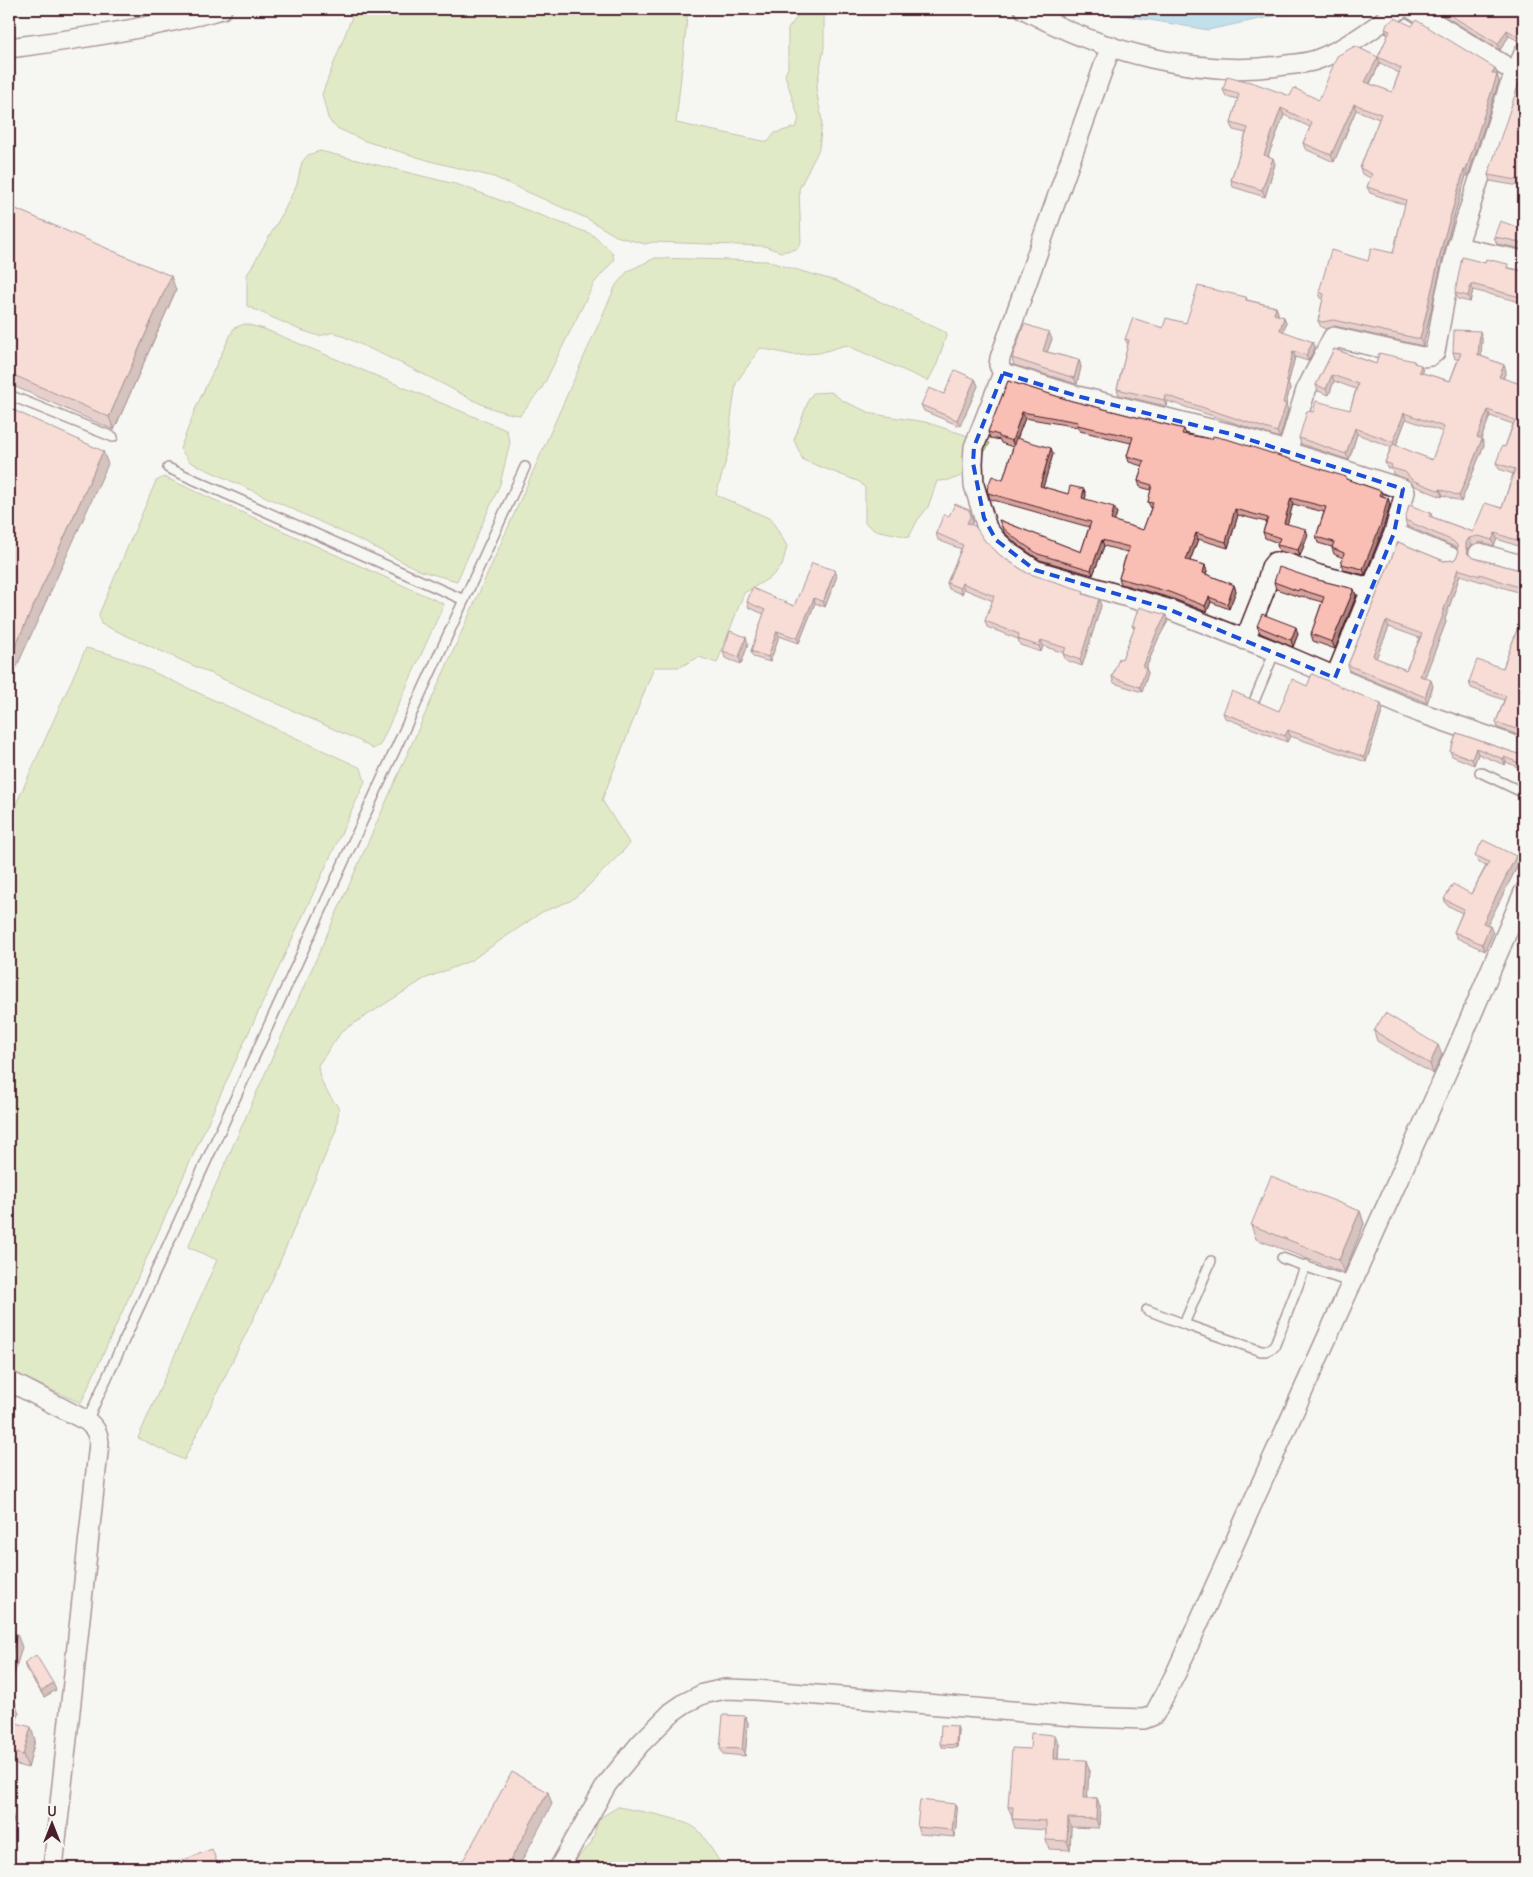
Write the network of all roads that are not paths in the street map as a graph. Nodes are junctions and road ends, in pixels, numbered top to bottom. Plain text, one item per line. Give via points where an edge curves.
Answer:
1 (222, 9) edge
2 (1024, 9) edge
3 (1400, 9) edge
4 (1412, 9) edge
5 (1111, 46) junction
6 (9, 48) edge
7 (1524, 53) edge
8 (1515, 72) junction
9 (1458, 247) junction
10 (1524, 261) edge
11 (1003, 373) junction
12 (9, 395) edge
13 (113, 437) dead end
14 (1287, 452) junction
15 (525, 467) dead end
16 (168, 468) dead end
17 (1394, 534) junction
18 (1479, 553) dead end
19 (1450, 557) dead end
20 (1524, 566) edge
21 (1371, 588) junction
22 (464, 600) junction
23 (1245, 640) junction
24 (1275, 651) junction
25 (1335, 678) junction
26 (1255, 699) edge
27 (1524, 749) edge
28 (1480, 772) dead end
29 (1524, 793) edge
30 (1524, 892) edge
31 (1282, 1258) dead end
32 (1211, 1261) dead end
33 (1306, 1265) junction
34 (1352, 1283) junction
35 (1147, 1310) dead end
36 (1184, 1324) junction
37 (9, 1381) edge
38 (87, 1421) junction
39 (53, 1868) edge
40 (559, 1868) edge

1 - 6 street via 178,21
2 - 5 street
3 - 5 street via 1329,55 1313,61 1260,69 1213,69
4 - 8 street
5 - 11 street via 1000,358
7 - 8 street
8 - 9 street
9 - 10 street
9 - 14 street via 1433,354 1422,357 1332,337 1306,390
11 - 14 street
11 - 23 street via 974,446 973,463 974,485 984,518 996,540 1035,570 1168,609
12 - 13 lane
14 - 17 street via 1403,489 1403,505
15 - 22 lane
16 - 22 lane
17 - 19 street
17 - 21 street
18 - 20 street
21 - 23 street via 1275,562
21 - 25 street
22 - 38 lane
23 - 24 street
24 - 25 street
24 - 26 lane
25 - 27 street via 1418,712
28 - 29 lane
30 - 34 street
31 - 33 lane
32 - 36 lane
33 - 34 lane
33 - 36 lane via 1274,1346 1266,1351
34 - 40 street via 1154,1715 1144,1719 1086,1717 756,1690 725,1689 703,1694 672,1712 640,1744 607,1784
35 - 36 lane
37 - 38 street
38 - 39 street via 98,1434 99,1443

